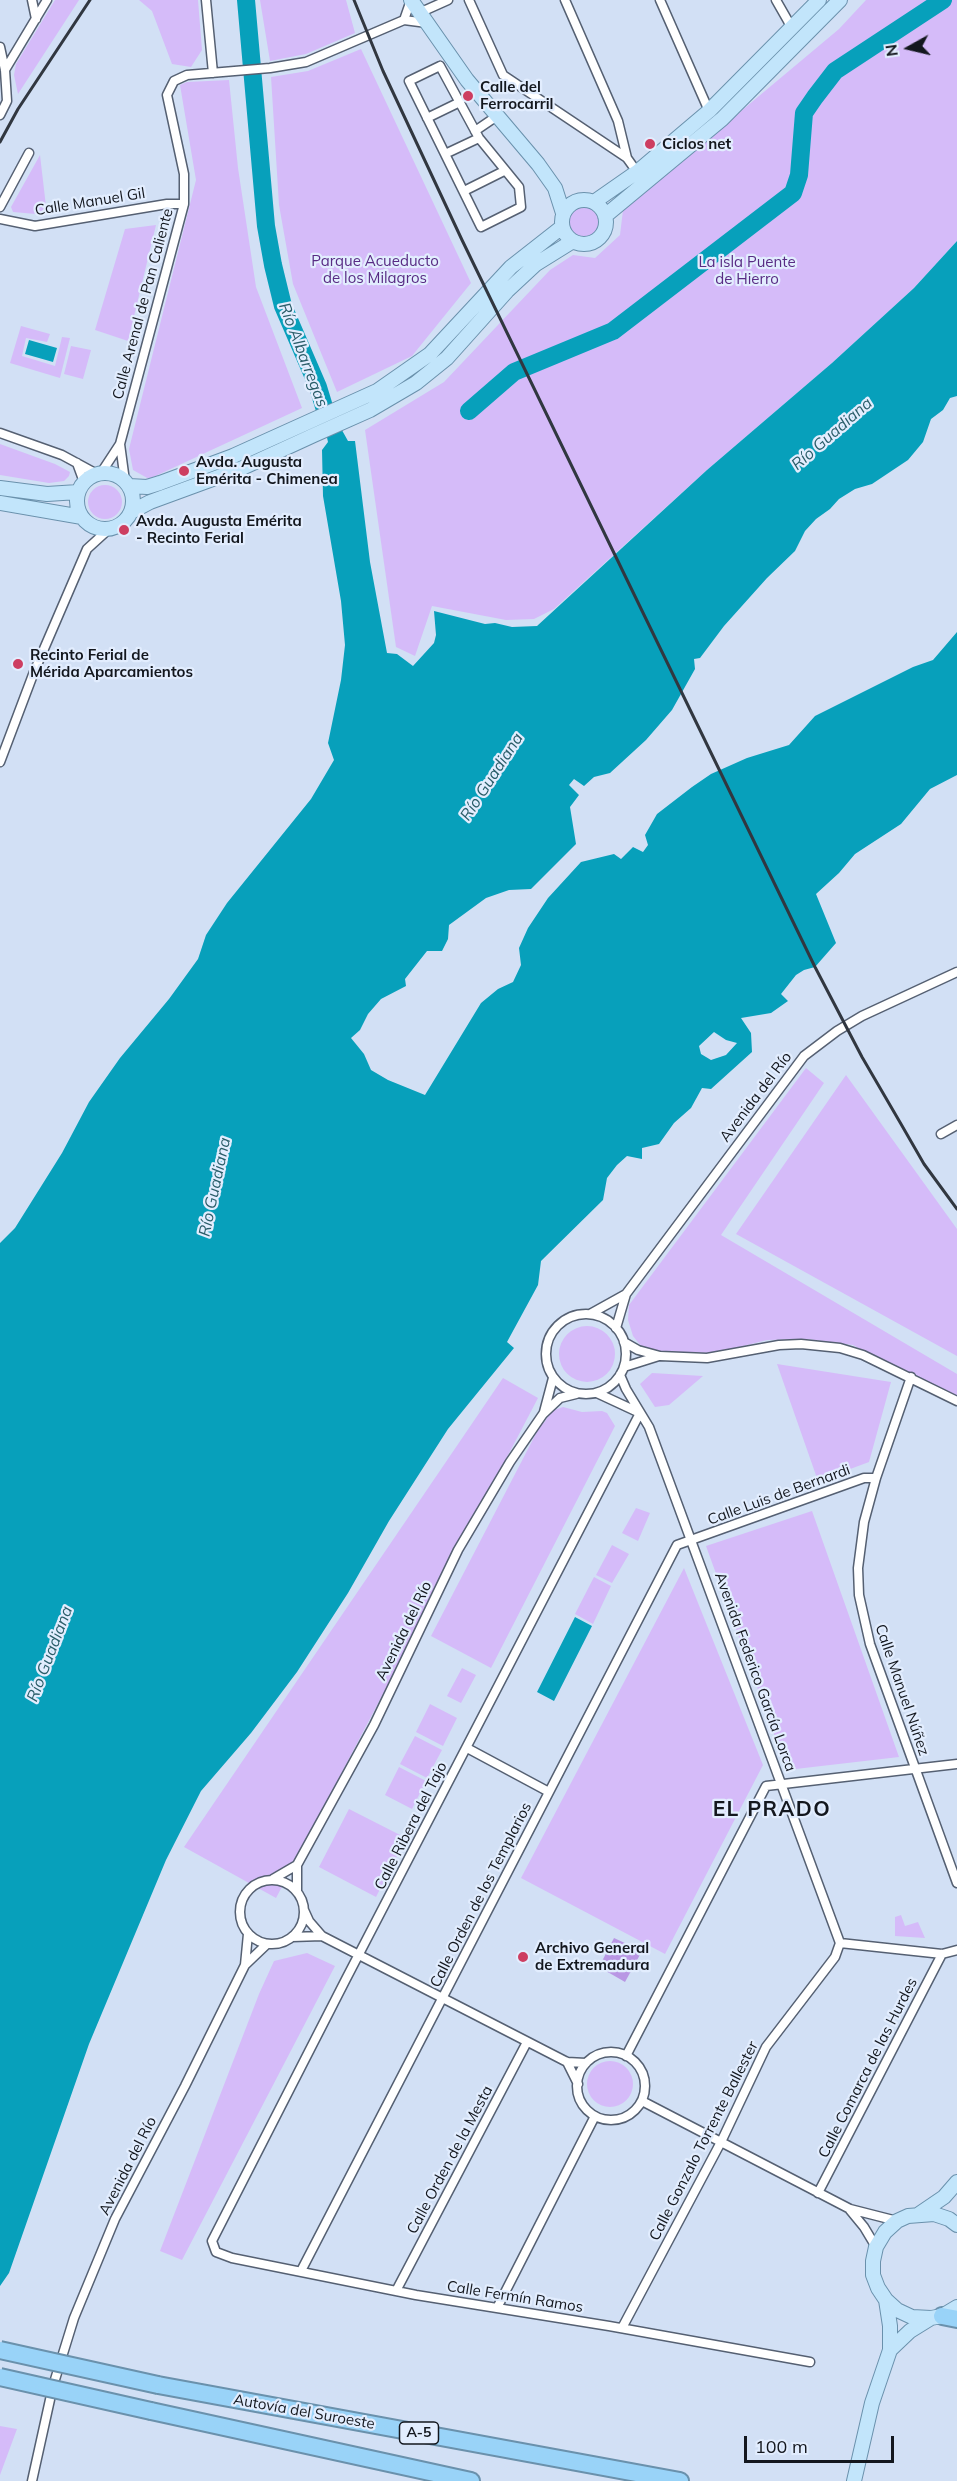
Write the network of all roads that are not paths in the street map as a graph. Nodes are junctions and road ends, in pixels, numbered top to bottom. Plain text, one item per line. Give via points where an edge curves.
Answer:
1 (32, 0) edge
2 (48, 0) edge
3 (206, 0) edge
4 (411, 0) edge
5 (448, 0) edge
6 (469, 0) edge
7 (565, 0) edge
8 (660, 0) edge
9 (776, 0) edge
10 (819, 0) edge
11 (840, 0) edge
12 (426, 15) junction
13 (36, 19) junction
14 (404, 20) junction
15 (792, 28) junction
16 (0, 47) edge
17 (5, 70) junction
18 (213, 73) junction
19 (3, 87) edge
20 (460, 102) junction
21 (709, 111) junction
22 (0, 115) edge
23 (497, 116) junction
24 (427, 118) junction
25 (477, 135) junction
26 (29, 153) dead end
27 (445, 154) junction
28 (627, 158) junction
29 (504, 171) junction
30 (637, 172) junction
31 (555, 188) junction
32 (464, 191) junction
33 (577, 201) junction
34 (594, 202) junction
35 (184, 204) junction
36 (0, 207) edge
37 (605, 216) junction
38 (0, 219) edge
39 (563, 220) junction
40 (573, 241) junction
41 (358, 408) junction
42 (311, 429) junction
43 (0, 433) edge
44 (120, 444) junction
45 (77, 463) junction
46 (99, 474) junction
47 (127, 483) junction
48 (81, 487) junction
49 (0, 488) edge
50 (0, 503) edge
51 (131, 512) junction
52 (82, 517) junction
53 (109, 529) junction
54 (0, 762) edge
55 (957, 972) edge
56 (957, 1125) edge
57 (941, 1134) dead end
58 (626, 1294) junction
59 (589, 1314) junction
60 (616, 1328) junction
61 (624, 1342) junction
62 (660, 1356) junction
63 (622, 1371) junction
64 (911, 1377) junction
65 (553, 1378) junction
66 (597, 1393) junction
67 (576, 1394) junction
68 (957, 1401) edge
69 (640, 1413) junction
70 (543, 1414) junction
71 (876, 1478) junction
72 (692, 1541) junction
73 (467, 1748) junction
74 (957, 1764) edge
75 (916, 1769) junction
76 (781, 1783) junction
77 (549, 1792) junction
78 (297, 1865) junction
79 (273, 1879) junction
80 (957, 1883) edge
81 (297, 1891) junction
82 (304, 1910) junction
83 (248, 1934) junction
84 (322, 1936) junction
85 (292, 1937) junction
86 (840, 1943) junction
87 (267, 1944) junction
88 (957, 1950) edge
89 (942, 1954) junction
90 (359, 1955) junction
91 (245, 1965) junction
92 (442, 1998) junction
93 (527, 2042) junction
94 (626, 2056) junction
95 (567, 2062) junction
96 (586, 2063) junction
97 (578, 2084) junction
98 (642, 2101) junction
99 (595, 2116) junction
100 (721, 2142) junction
101 (957, 2182) edge
102 (818, 2193) junction
103 (850, 2209) junction
104 (919, 2214) junction
105 (897, 2221) junction
106 (957, 2225) edge
107 (876, 2247) junction
108 (216, 2252) joint
109 (301, 2271) junction
110 (396, 2291) junction
111 (886, 2300) junction
112 (957, 2307) edge
113 (497, 2308) junction
114 (943, 2318) edge
115 (622, 2328) junction
116 (0, 2350) edge
117 (890, 2350) junction
118 (810, 2362) dead end
119 (0, 2377) edge
120 (32, 2481) edge
121 (467, 2481) edge
122 (680, 2481) edge
123 (854, 2481) edge

1 - 13 street
2 - 13 street
3 - 18 street
4 - 12 main road
4 - 14 street
5 - 12 street
6 - 28 street via 503,75
7 - 28 street via 618,121
8 - 21 street
9 - 15 street
10 - 15 main road
11 - 37 main road via 722,119
12 - 14 street
12 - 23 main road via 468,80
13 - 17 street
14 - 18 street, Calle Arenal de Pan Caliente via 306,62
15 - 21 main road
16 - 17 street
17 - 19 street
18 - 35 street, Calle Arenal de Pan Caliente via 187,75 174,81 167,94 184,174
19 - 22 street via 7,101
20 - 24 street
20 - 24 street via 441,66 409,81
20 - 25 street
21 - 30 main road
23 - 25 street
23 - 31 main road
24 - 27 street
25 - 27 street
25 - 29 street
26 - 36 street
27 - 32 street
28 - 30 street
29 - 32 street
29 - 32 street via 519,187 521,207 481,227
30 - 34 main road
31 - 33 main road
31 - 39 main road
33 - 34 main road
33 - 39 main road via 567,208
34 - 37 main road
35 - 38 street, Calle Manuel Gil via 35,226
35 - 44 street, Calle Arenal de Pan Caliente
37 - 40 main road via 600,237 587,244
39 - 40 main road
39 - 41 main road via 511,267 430,354
40 - 41 main road via 536,264 447,358 416,383
41 - 42 main road
42 - 47 main road via 160,483
42 - 51 main road via 240,469
43 - 45 street
44 - 46 street, Calle Arenal de Pan Caliente
44 - 47 street, Calle Arenal de Pan Caliente
45 - 46 street
45 - 48 street
46 - 47 main road via 114,474
46 - 48 main road
47 - 51 main road via 133,498
48 - 49 main road via 46,494
48 - 52 main road via 77,505
50 - 52 main road
51 - 53 main road via 122,524
52 - 53 main road via 94,528
53 - 54 street via 87,549
55 - 58 street, Avenida del Río via 862,1016 804,1056
56 - 57 street
58 - 59 street, Avenida del Río
58 - 60 street, Avenida del Río
59 - 60 street via 600,1316
59 - 65 street via 564,1320 554,1329 545,1353
60 - 61 street
61 - 62 street
61 - 63 street
62 - 63 street
62 - 64 street via 707,1358 779,1345 821,1345 863,1354
63 - 66 street via 614,1383
63 - 69 street, Avenida Federico García Lorca
64 - 68 street
64 - 71 street, Calle Manuel Núñez
65 - 67 street
65 - 70 street, Avenida del Río
66 - 67 street
66 - 69 street
67 - 70 street, Avenida del Río via 560,1398
69 - 72 street, Avenida Federico García Lorca via 649,1427
69 - 73 street, Calle Ribera del Tajo
70 - 78 street, Avenida del Río via 458,1550 374,1725
71 - 72 street, Calle Luis de Bernardi via 864,1478
71 - 75 street, Calle Manuel Núñez via 860,1544 859,1595 870,1644
72 - 76 street, Avenida Federico García Lorca
72 - 77 street, Calle Orden de los Templarios via 677,1545
73 - 77 street
73 - 90 street, Calle Ribera del Tajo
74 - 75 street
75 - 76 street
75 - 80 street, Calle Manuel Núñez
76 - 86 street, Avenida Federico García Lorca
76 - 94 street via 766,1786 761,1794
77 - 92 street, Calle Orden de los Templarios
78 - 79 street
78 - 81 street, Avenida del Río
79 - 81 street
79 - 83 street via 258,1882 242,1897 240,1920
81 - 82 street
82 - 84 street
82 - 85 street via 303,1920
83 - 87 street
83 - 91 street, Avenida del Río
84 - 85 street
84 - 90 street
85 - 87 street
86 - 89 street
86 - 100 street, Calle Gonzalo Torrente Ballester via 835,1957 766,2047
87 - 91 street, Avenida del Río
88 - 89 street
89 - 102 street, Calle Comarca de las Hurdes
90 - 92 street
90 - 108 street, Calle Ribera del Tajo via 217,2229 212,2241
91 - 120 street, Avenida del Río via 115,2219 74,2318 53,2386
92 - 93 street
92 - 109 street, Calle Orden de los Templarios
93 - 95 street
93 - 110 street, Calle Orden de la Mesta
94 - 96 street via 605,2053
94 - 98 street via 643,2075
95 - 96 street
95 - 97 street
96 - 97 street
97 - 99 street via 582,2103
98 - 99 street via 627,2116
98 - 100 street
99 - 113 street
100 - 102 street
100 - 115 street, Calle Gonzalo Torrente Ballester
101 - 104 main road via 944,2197
102 - 103 street
103 - 105 street
103 - 107 street
104 - 105 main road
104 - 106 main road via 934,2214
105 - 107 main road
107 - 111 main road via 873,2275
108 - 109 street, Calle Fermín Ramos
109 - 110 street, Calle Fermín Ramos
110 - 113 street, Calle Fermín Ramos
111 - 114 main road via 912,2316
111 - 117 main road
112 - 114 main road
113 - 115 street, Calle Fermín Ramos
114 - 117 main road via 910,2331
115 - 118 street, Calle Fermín Ramos
116 - 122 highway, Autovía del Suroeste / A-5, bridge via 158,2385
117 - 123 main road via 872,2403
119 - 121 highway, Autovía del Suroeste / A-5, bridge

